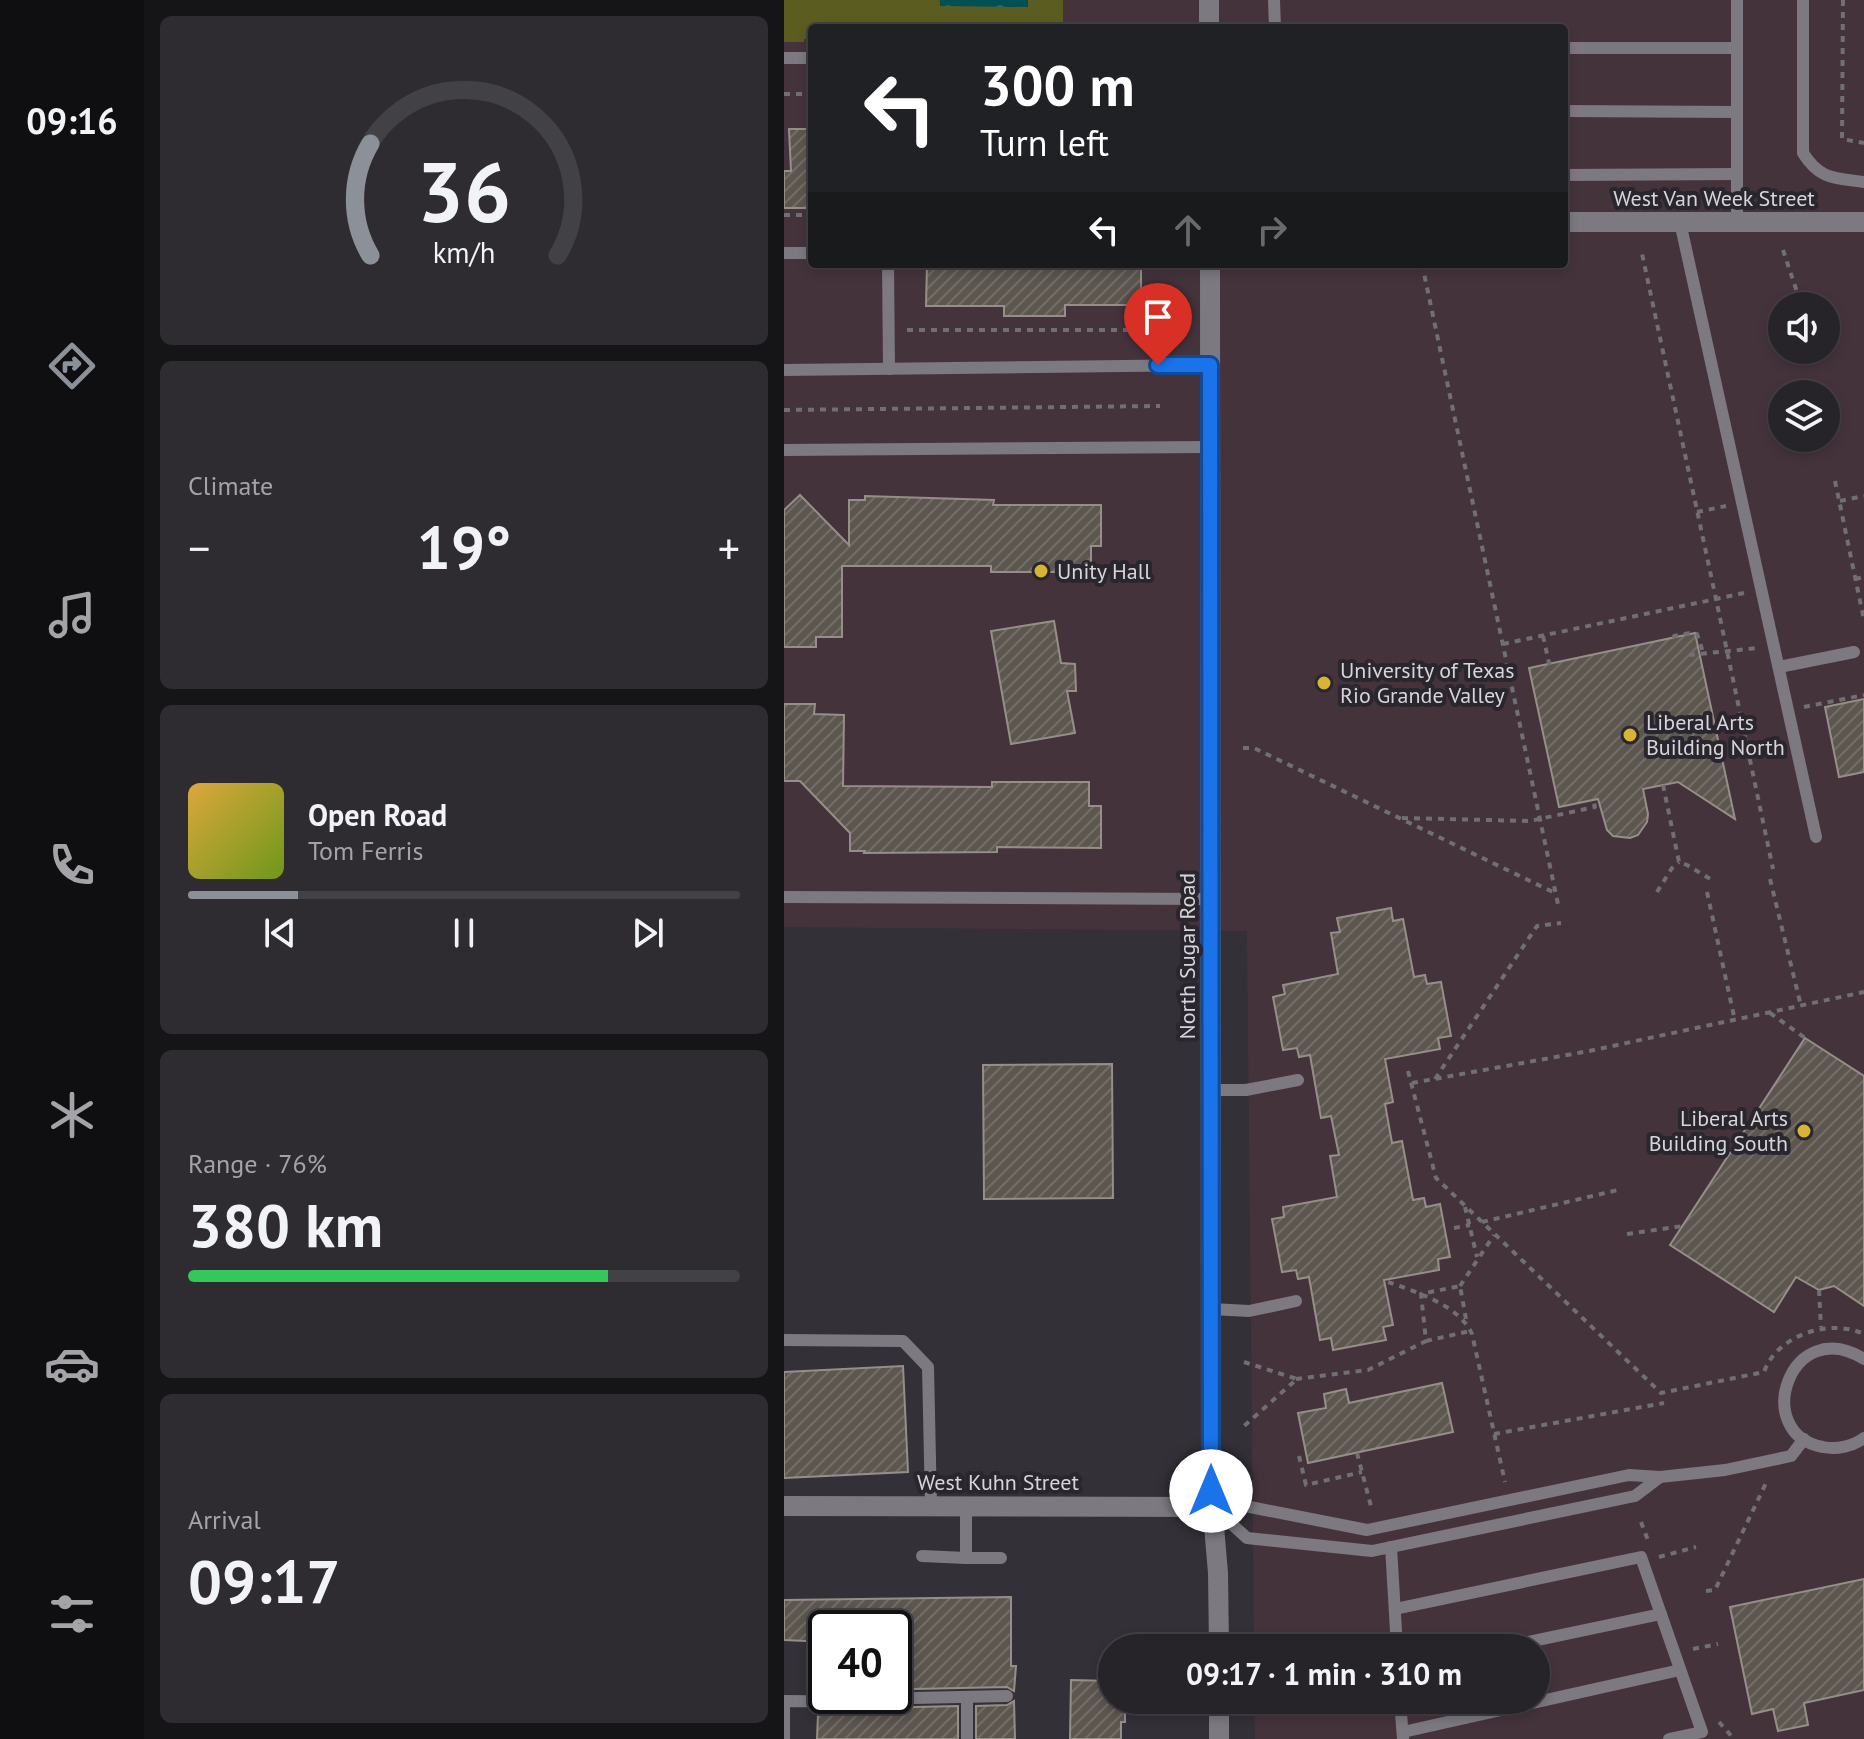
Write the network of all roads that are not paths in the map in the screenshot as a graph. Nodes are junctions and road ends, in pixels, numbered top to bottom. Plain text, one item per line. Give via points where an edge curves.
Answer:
1 (1209, 0) edge
2 (1274, 0) edge
3 (1737, 0) edge
4 (1803, 0) edge
5 (1209, 24) edge
6 (1275, 24) edge
7 (1568, 48) edge
8 (1737, 48) junction
9 (784, 58) edge
10 (808, 58) edge
11 (1568, 111) edge
12 (1737, 112) junction
13 (1737, 174) junction
14 (1568, 175) edge
15 (1864, 182) edge
16 (1568, 222) edge
17 (1680, 222) junction
18 (1737, 222) junction
19 (1864, 222) edge
20 (784, 253) edge
21 (808, 253) edge
22 (888, 268) edge
23 (1210, 268) edge
24 (1210, 365) junction
25 (889, 369) junction
26 (784, 370) edge
27 (1210, 447) junction
28 (784, 450) edge
29 (1854, 652) dead end
30 (1779, 667) junction
31 (1816, 837) dead end
32 (784, 897) edge
33 (1211, 899) junction
34 (1298, 1080) dead end
35 (1211, 1090) junction
36 (1296, 1301) dead end
37 (1211, 1309) junction
38 (784, 1340) edge
39 (1864, 1359) edge
40 (1864, 1438) edge
41 (1804, 1439) junction
42 (1660, 1477) junction
43 (784, 1506) edge
44 (931, 1506) junction
45 (966, 1507) junction
46 (1213, 1507) junction
47 (1367, 1530) junction
48 (1391, 1547) junction
49 (1362, 1550) junction
50 (922, 1556) dead end
51 (966, 1558) junction
52 (1001, 1558) dead end
53 (1395, 1609) junction
54 (1661, 1614) junction
55 (1219, 1634) edge
56 (1396, 1634) edge
57 (1550, 1637) edge
58 (1680, 1670) junction
59 (1007, 1696) dead end
60 (967, 1697) junction
61 (1219, 1714) edge
62 (1401, 1714) edge
63 (1403, 1736) edge
64 (784, 1739) edge
65 (967, 1739) edge
66 (1219, 1739) edge
67 (1669, 1739) edge

1 - 5 street
2 - 6 lane
3 - 8 lane
4 - 15 lane via 1803,153 1828,177
7 - 8 lane
8 - 12 lane
9 - 10 lane
11 - 12 lane
12 - 13 lane
13 - 14 lane
13 - 18 lane
16 - 17 street, West Van Week Street
17 - 18 street, West Van Week Street
17 - 30 lane
18 - 19 street, West Van Week Street
20 - 21 lane
22 - 25 lane
23 - 24 street, North Sugar Road
24 - 25 lane
24 - 27 street, North Sugar Road
25 - 26 lane
27 - 28 lane
27 - 33 street, North Sugar Road
29 - 30 lane
30 - 31 lane
32 - 33 lane
33 - 35 street, North Sugar Road
34 - 35 lane
35 - 37 street, North Sugar Road
36 - 37 lane via 1249,1311
37 - 46 street, North Sugar Road
38 - 44 lane via 903,1341 928,1367
39 - 41 lane via 1826,1349 1796,1366 1787,1380 1785,1411
40 - 41 lane via 1837,1449
41 - 42 lane via 1791,1456
42 - 47 lane via 1629,1475
42 - 48 lane via 1635,1496
43 - 44 street, West Kuhn Street
44 - 45 street, West Kuhn Street
45 - 46 street, West Kuhn Street
45 - 51 lane
46 - 47 lane via 1245,1506
46 - 49 lane via 1247,1538
46 - 55 street, North Sugar Road
47 - 49 lane
48 - 49 lane
48 - 53 lane
50 - 51 lane
51 - 52 lane
53 - 54 lane via 1648,1558
53 - 56 lane
54 - 57 lane
54 - 58 lane
58 - 63 lane
58 - 67 lane via 1702,1732
59 - 60 lane
60 - 64 lane via 784,1701
60 - 65 lane
61 - 66 street
62 - 63 lane

